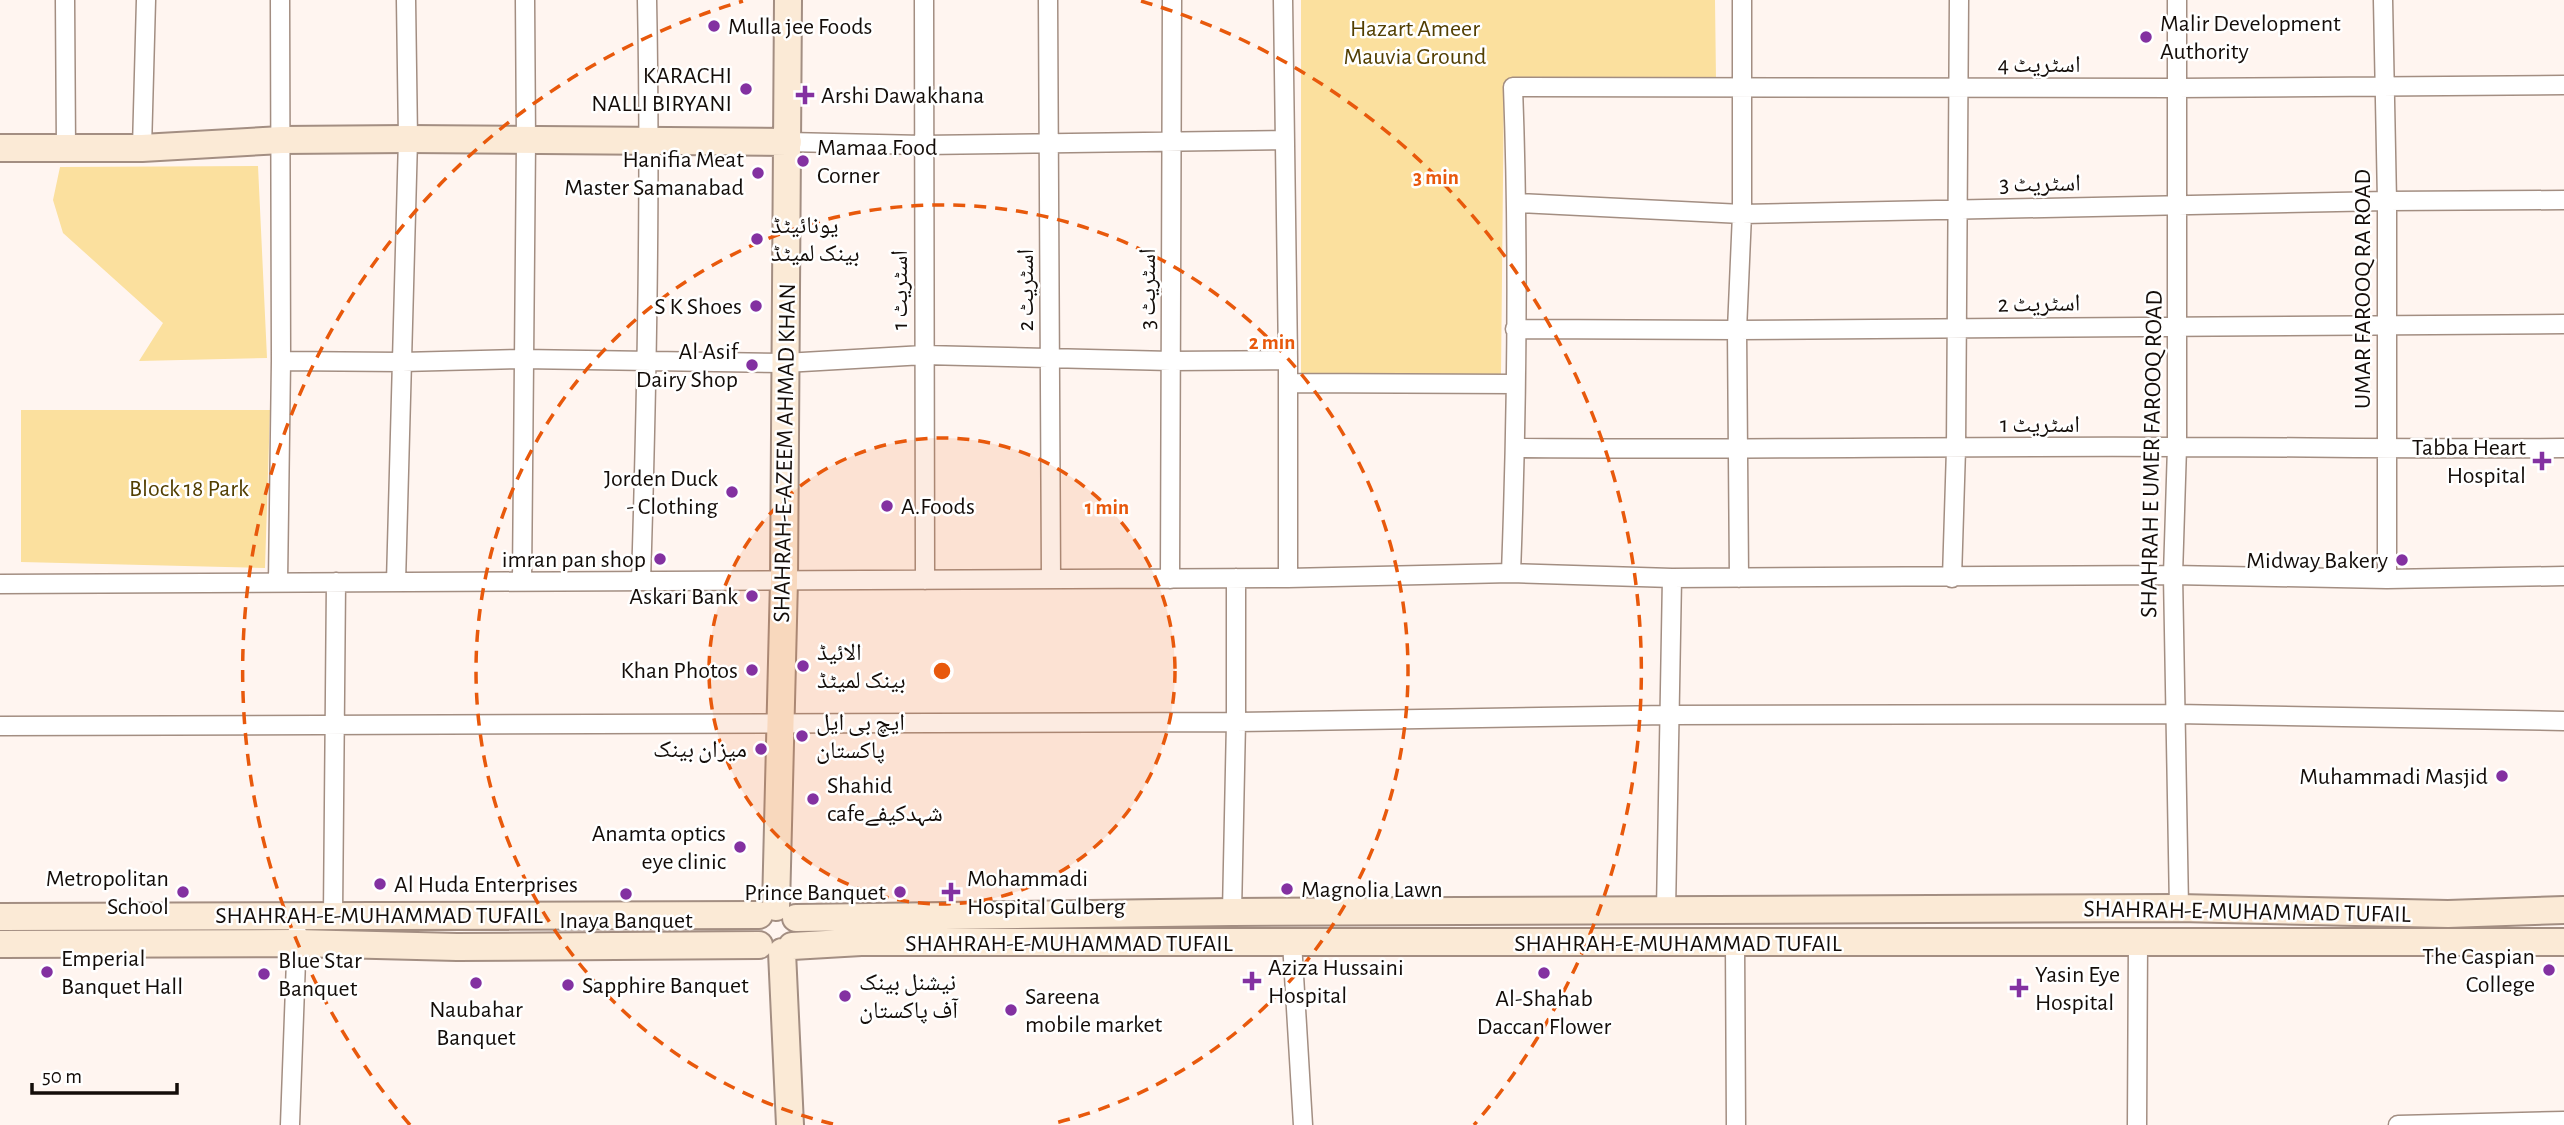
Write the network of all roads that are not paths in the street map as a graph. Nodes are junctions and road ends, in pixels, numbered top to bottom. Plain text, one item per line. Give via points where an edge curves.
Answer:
1 (65, 0) edge
2 (146, 0) edge
3 (280, 0) edge
4 (406, 0) edge
5 (525, 0) edge
6 (647, 0) edge
7 (788, 0) edge
8 (924, 0) edge
9 (1048, 0) edge
10 (1172, 0) edge
11 (1283, 0) edge
12 (1742, 0) edge
13 (1959, 0) edge
14 (2177, 0) edge
15 (2383, 0) edge
16 (2564, 85) edge
17 (2385, 87) junction
18 (1960, 88) junction
19 (2177, 88) junction
20 (1742, 89) junction
21 (408, 139) junction
22 (282, 140) junction
23 (526, 141) junction
24 (650, 141) junction
25 (1172, 141) junction
26 (1285, 141) junction
27 (788, 142) junction
28 (1049, 143) junction
29 (923, 145) junction
30 (0, 148) edge
31 (66, 148) junction
32 (142, 148) junction
33 (2564, 200) edge
34 (2388, 201) junction
35 (1517, 203) junction
36 (2177, 205) junction
37 (1958, 209) junction
38 (1742, 214) junction
39 (2564, 324) edge
40 (2386, 325) junction
41 (2178, 326) junction
42 (1515, 329) junction
43 (1957, 329) junction
44 (1737, 330) junction
45 (924, 355) junction
46 (1050, 358) junction
47 (522, 359) junction
48 (1288, 360) junction
49 (281, 361) junction
50 (648, 361) junction
51 (1171, 361) junction
52 (402, 362) junction
53 (785, 363) junction
54 (1288, 383) junction
55 (1515, 384) junction
56 (2177, 447) junction
57 (1516, 448) junction
58 (2564, 448) edge
59 (1956, 449) junction
60 (1738, 450) junction
61 (2388, 450) junction
62 (1511, 573) junction
63 (2173, 575) junction
64 (2564, 576) edge
65 (1236, 578) junction
66 (1288, 578) junction
67 (1672, 578) junction
68 (1739, 578) junction
69 (1952, 578) junction
70 (1051, 579) junction
71 (1170, 579) junction
72 (2387, 579) junction
73 (784, 580) junction
74 (925, 580) junction
75 (522, 581) junction
76 (641, 581) junction
77 (278, 582) junction
78 (336, 582) junction
79 (396, 582) junction
80 (0, 584) edge
81 (1668, 715) junction
82 (2176, 715) junction
83 (2564, 720) edge
84 (780, 722) junction
85 (1236, 722) junction
86 (333, 724) junction
87 (0, 726) edge
88 (2179, 908) junction
89 (1666, 911) junction
90 (2564, 911) edge
91 (1232, 912) junction
92 (777, 913) junction
93 (297, 915) junction
94 (333, 915) junction
95 (0, 917) edge
96 (2138, 941) junction
97 (2564, 942) edge
98 (296, 943) junction
99 (1292, 943) junction
100 (0, 944) edge
101 (1735, 944) junction
102 (778, 947) junction
103 (2564, 1121) edge
104 (290, 1125) edge
105 (790, 1125) edge
106 (1303, 1125) edge
107 (1736, 1125) edge
108 (2137, 1125) edge
109 (2398, 1125) edge

1 - 31 street
2 - 32 street
3 - 22 street
4 - 21 street
5 - 23 street
6 - 24 street
7 - 27 main road, SHAHRAH-E-AZEEM AHMAD KHAN
8 - 29 street, اسٹریٹ 1
9 - 28 street, اسٹریٹ 2
10 - 25 street, اسٹریٹ 3
11 - 26 street
12 - 20 street
13 - 18 street
14 - 19 street, SHAHRAH E UMER FAROOQ ROAD
15 - 17 street, UMAR FAROOQ RA ROAD
16 - 17 street, اسٹریٹ 4
17 - 19 street, اسٹریٹ 4
17 - 34 street, UMAR FAROOQ RA ROAD
18 - 19 street, اسٹریٹ 4
18 - 20 street, اسٹریٹ 4
18 - 37 street
19 - 36 street, SHAHRAH E UMER FAROOQ ROAD
20 - 35 street, اسٹریٹ 4 via 1513,87
20 - 38 street
21 - 22 main road
21 - 23 main road
21 - 52 street
22 - 32 main road
22 - 49 street
23 - 24 main road
23 - 47 street
24 - 27 main road
24 - 50 street
25 - 26 street
25 - 28 street
25 - 51 street, اسٹریٹ 3
26 - 48 street
27 - 29 street
27 - 53 main road, SHAHRAH-E-AZEEM AHMAD KHAN
28 - 29 street
28 - 46 street, اسٹریٹ 2
29 - 45 street, اسٹریٹ 1
30 - 31 main road
31 - 32 main road
33 - 34 street, اسٹریٹ 3
34 - 36 street, اسٹریٹ 3
34 - 40 street, UMAR FAROOQ RA ROAD
35 - 38 street, اسٹریٹ 3
35 - 42 street
36 - 37 street, اسٹریٹ 3
36 - 41 street, SHAHRAH E UMER FAROOQ ROAD
37 - 38 street, اسٹریٹ 3
37 - 43 street
38 - 44 street
39 - 40 street, اسٹریٹ 2
40 - 41 street, اسٹریٹ 2
40 - 61 street, UMAR FAROOQ RA ROAD
41 - 43 street, اسٹریٹ 2
41 - 56 street, SHAHRAH E UMER FAROOQ ROAD
42 - 44 street, اسٹریٹ 2
42 - 55 street
43 - 44 street, اسٹریٹ 2
43 - 59 street
44 - 60 street
45 - 46 street
45 - 53 street
45 - 74 street, اسٹریٹ 1
46 - 51 street
46 - 70 street, اسٹریٹ 2
47 - 50 street
47 - 52 street
47 - 75 street
48 - 51 street
48 - 54 street
49 - 52 street
49 - 77 street
50 - 53 street
50 - 76 street
51 - 71 street, اسٹریٹ 3
52 - 79 street
53 - 73 main road, SHAHRAH-E-AZEEM AHMAD KHAN
54 - 55 street
54 - 66 street
55 - 57 street
56 - 59 street, اسٹریٹ 1
56 - 61 street, اسٹریٹ 1
56 - 63 street, SHAHRAH E UMER FAROOQ ROAD
57 - 60 street, اسٹریٹ 1
57 - 62 street
58 - 61 street, اسٹریٹ 1
59 - 60 street, اسٹریٹ 1
59 - 69 street
60 - 68 street
61 - 72 street, UMAR FAROOQ RA ROAD
62 - 66 street
62 - 67 street
63 - 69 street
63 - 72 street
63 - 82 street, SHAHRAH E UMER FAROOQ ROAD
64 - 72 street
65 - 66 street
65 - 71 street
65 - 85 street
67 - 68 street
67 - 81 street
68 - 69 street
70 - 71 street
70 - 74 street
73 - 74 street
73 - 76 street
73 - 84 main road, SHAHRAH-E-AZEEM AHMAD KHAN
75 - 76 street
75 - 79 street
77 - 78 street
77 - 80 street
78 - 79 street
78 - 86 street
81 - 82 street
81 - 85 street
81 - 89 street
82 - 83 street
82 - 88 street, SHAHRAH E UMER FAROOQ ROAD
84 - 85 street
84 - 86 street
84 - 92 main road, SHAHRAH-E-AZEEM AHMAD KHAN
85 - 91 street
86 - 87 street
86 - 94 street
88 - 89 main road, SHAHRAH-E-MUHAMMAD TUFAIL
88 - 90 main road, SHAHRAH-E-MUHAMMAD TUFAIL via 2448,914
89 - 91 main road, SHAHRAH-E-MUHAMMAD TUFAIL
91 - 92 main road, SHAHRAH-E-MUHAMMAD TUFAIL
92 - 94 main road, SHAHRAH-E-MUHAMMAD TUFAIL
92 - 102 main road via 799,933
92 - 102 main road via 753,930
93 - 94 main road, SHAHRAH-E-MUHAMMAD TUFAIL
93 - 95 main road, SHAHRAH-E-MUHAMMAD TUFAIL
93 - 98 street
96 - 97 main road, SHAHRAH-E-MUHAMMAD TUFAIL
96 - 101 main road, SHAHRAH-E-MUHAMMAD TUFAIL
96 - 108 street
98 - 100 main road, SHAHRAH-E-MUHAMMAD TUFAIL
98 - 102 main road, SHAHRAH-E-MUHAMMAD TUFAIL
98 - 104 street
99 - 101 main road, SHAHRAH-E-MUHAMMAD TUFAIL
99 - 102 main road, SHAHRAH-E-MUHAMMAD TUFAIL
99 - 106 street
101 - 107 street
102 - 105 main road
103 - 109 street

